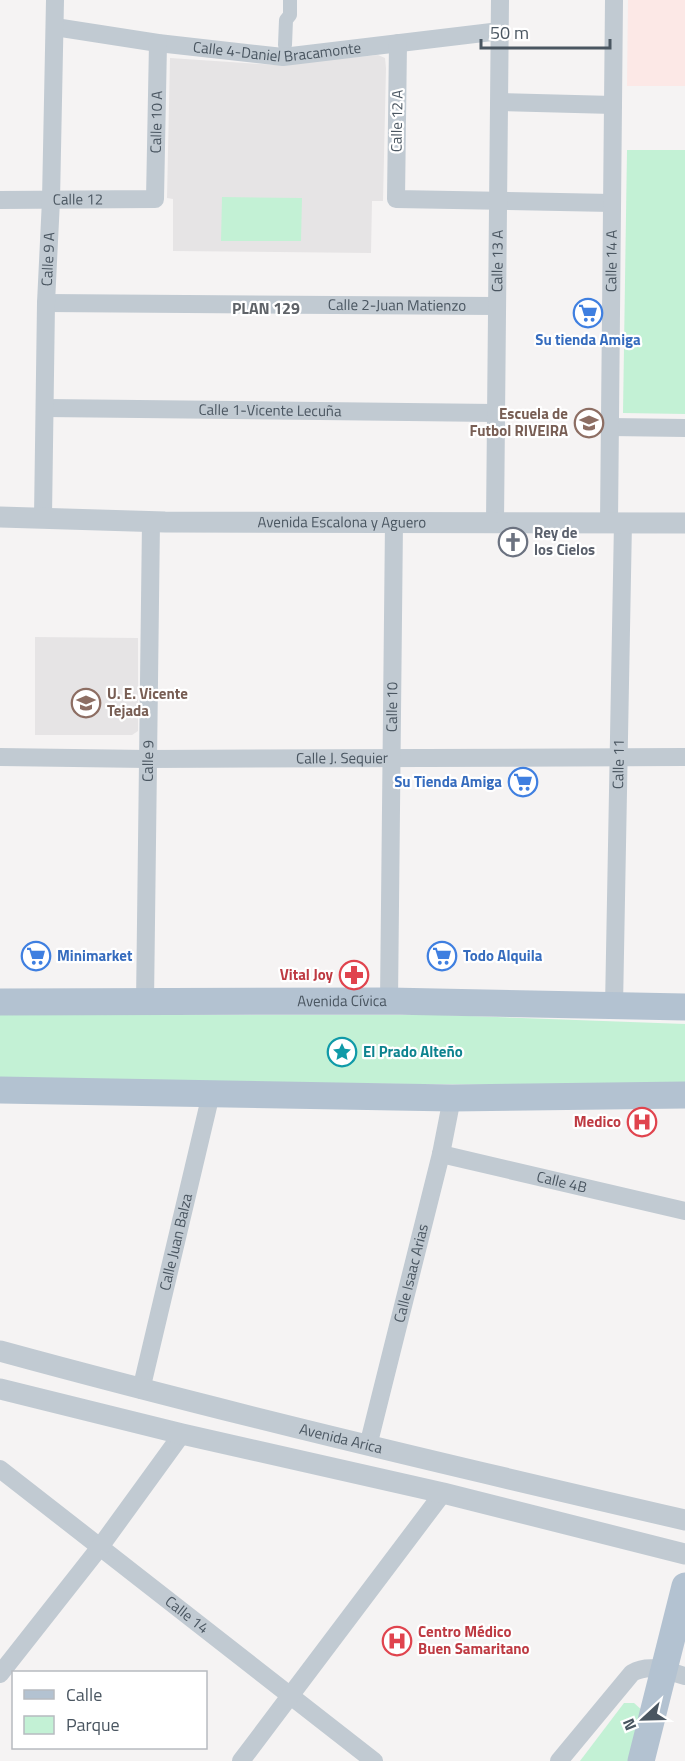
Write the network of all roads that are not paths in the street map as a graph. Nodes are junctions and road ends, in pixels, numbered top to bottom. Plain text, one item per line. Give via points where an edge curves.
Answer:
1 (55, 0) edge
2 (282, 0) edge
3 (290, 0) edge
4 (500, 0) edge
5 (614, 0) edge
6 (285, 20) junction
7 (55, 27) junction
8 (500, 31) junction
9 (158, 43) junction
10 (398, 44) junction
11 (285, 45) dead end
12 (500, 102) junction
13 (613, 105) junction
14 (155, 199) joint
15 (0, 200) edge
16 (51, 200) junction
17 (498, 201) junction
18 (612, 203) junction
19 (46, 303) junction
20 (496, 306) junction
21 (45, 408) junction
22 (495, 413) junction
23 (610, 427) junction
24 (685, 428) edge
25 (0, 517) edge
26 (43, 518) junction
27 (151, 521) junction
28 (394, 522) junction
29 (495, 522) junction
30 (616, 522) junction
31 (685, 523) edge
32 (0, 757) edge
33 (620, 757) junction
34 (685, 757) edge
35 (147, 759) junction
36 (392, 759) junction
37 (389, 1001) junction
38 (0, 1002) edge
39 (145, 1003) junction
40 (614, 1007) junction
41 (685, 1007) edge
42 (0, 1090) edge
43 (211, 1094) junction
44 (685, 1095) edge
45 (452, 1098) junction
46 (441, 1154) junction
47 (685, 1211) edge
48 (0, 1351) edge
49 (0, 1389) edge
50 (141, 1390) junction
51 (182, 1434) junction
52 (368, 1446) junction
53 (0, 1469) edge
54 (443, 1493) junction
55 (685, 1520) edge
56 (100, 1547) junction
57 (685, 1554) edge
58 (685, 1586) edge
59 (675, 1673) edge
60 (0, 1674) edge
61 (291, 1696) junction
62 (241, 1761) edge
63 (374, 1761) edge
64 (559, 1761) edge
65 (640, 1761) edge

1 - 7 street, Calle 9 A
2 - 6 street
3 - 6 street via 290,15
4 - 8 street, Calle 13 A
5 - 13 street, Calle 14 A
6 - 11 street
7 - 9 street, Calle 4-Daniel Bracamonte
7 - 16 street, Calle 9 A
8 - 10 street, Calle 4-Daniel Bracamonte
8 - 12 street, Calle 13 A
9 - 10 street, Calle 4-Daniel Bracamonte via 283,57
9 - 14 street, Calle 10 A
10 - 17 street, Calle 12 A via 396,199
12 - 13 street
12 - 17 street, Calle 13 A
13 - 18 street, Calle 14 A
14 - 16 street, Calle 12
15 - 16 street, Calle 12
16 - 19 street, Calle 9 A
17 - 18 street
17 - 20 street, Calle 13 A
18 - 23 street, Calle 14 A
19 - 20 street, Calle 2-Juan Matienzo
19 - 21 street, Calle 9 A
20 - 22 street, Calle 13 A
21 - 22 street, Calle 1-Vicente Lecuña
21 - 26 street, Calle 9 A
22 - 29 street, Calle 13 A
23 - 24 street
23 - 30 street, Calle 14 A
25 - 26 street, Avenida Escalona y Aguero
26 - 27 street, Avenida Escalona y Aguero
27 - 28 street, Avenida Escalona y Aguero
27 - 35 street, Calle 9
28 - 29 street, Avenida Escalona y Aguero
28 - 36 street, Calle 10
29 - 30 street, Avenida Escalona y Aguero
30 - 31 street, Avenida Escalona y Aguero
30 - 33 street, Calle 11
32 - 35 street, Calle J. Sequier
33 - 34 street, Calle J. Sequier
33 - 36 street, Calle J. Sequier
33 - 40 street, Calle 11
35 - 36 street, Calle J. Sequier
35 - 39 street, Calle 9
36 - 37 street, Calle 10
37 - 39 main road, Avenida Cívica
37 - 40 main road, Avenida Cívica
38 - 39 main road, Avenida Cívica
40 - 41 main road, Avenida Cívica
42 - 43 main road
43 - 45 main road
43 - 50 street, Calle Juan Balza
44 - 45 main road
45 - 46 street, Calle Isaac Arias
46 - 47 street, Calle 4B
46 - 52 street, Calle Isaac Arias
48 - 50 street, Avenida Arica
49 - 51 street, Avenida Arica
50 - 52 street, Avenida Arica
51 - 54 street, Avenida Arica
51 - 56 street
52 - 55 street, Avenida Arica
53 - 56 street, Calle 14
54 - 57 street, Avenida Arica
54 - 61 street
56 - 60 street
56 - 61 street, Calle 14
58 - 59 main road
59 - 64 street via 652,1667 632,1673
59 - 65 main road
61 - 62 street
61 - 63 street, Calle 14

